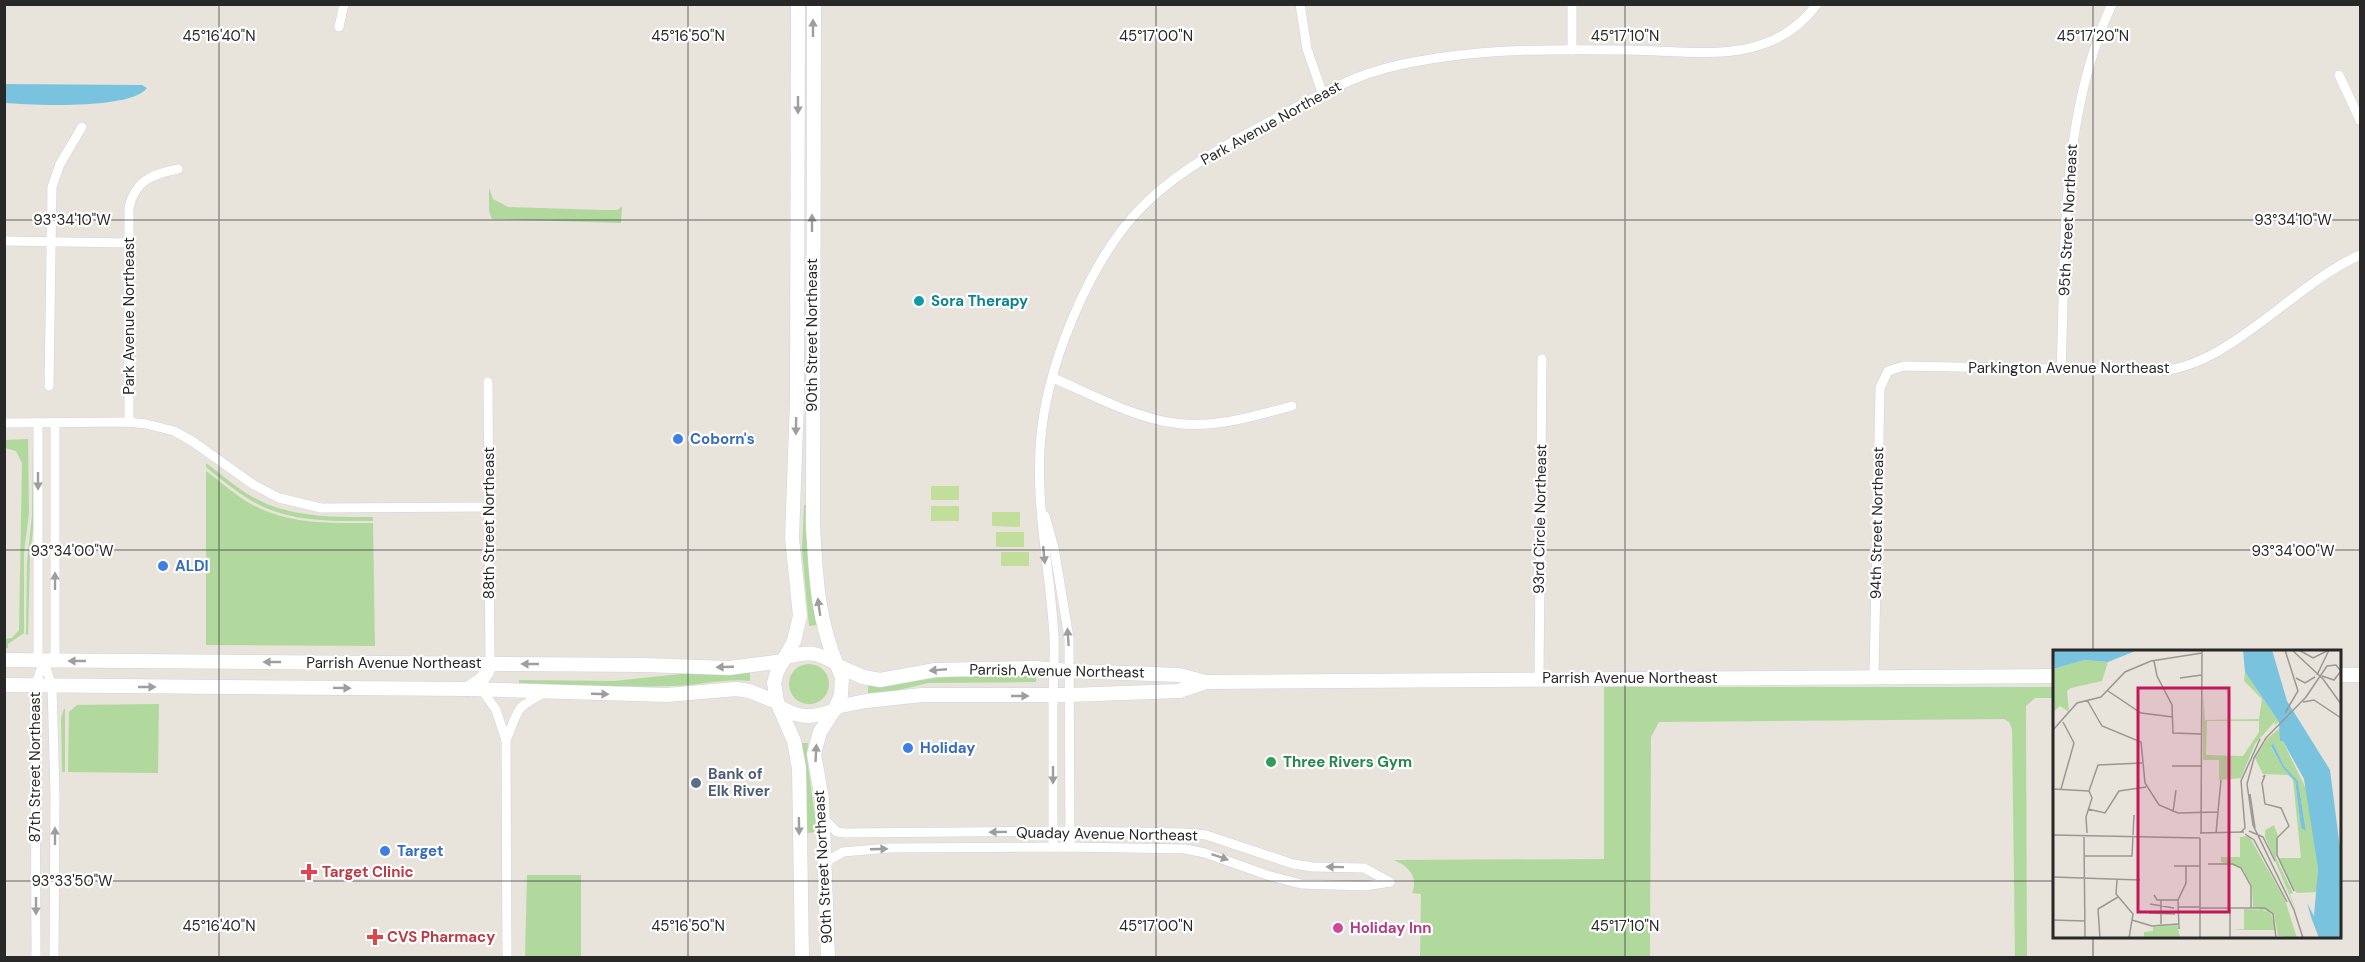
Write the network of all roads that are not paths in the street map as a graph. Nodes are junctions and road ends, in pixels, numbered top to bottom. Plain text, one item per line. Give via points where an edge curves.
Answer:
1 (344, 4) edge
2 (798, 4) edge
3 (814, 4) edge
4 (1300, 4) edge
5 (1572, 4) edge
6 (1817, 4) edge
7 (2112, 4) edge
8 (339, 27) dead end
9 (1572, 50) junction
10 (2339, 75) dead end
11 (1322, 92) junction
12 (2361, 120) edge
13 (82, 127) dead end
14 (178, 169) dead end
15 (4, 241) edge
16 (50, 241) junction
17 (129, 243) junction
18 (2361, 255) edge
19 (1542, 359) dead end
20 (2061, 370) junction
21 (1888, 371) joint
22 (1053, 378) junction
23 (488, 382) dead end
24 (49, 386) dead end
25 (1292, 406) dead end
26 (129, 422) junction
27 (4, 423) edge
28 (38, 423) junction
29 (55, 423) junction
30 (1040, 496) junction
31 (489, 507) junction
32 (785, 659) junction
33 (4, 660) edge
34 (46, 661) junction
35 (490, 663) junction
36 (837, 664) junction
37 (1054, 670) junction
38 (1069, 671) junction
39 (2341, 675) edge
40 (2361, 675) edge
41 (1874, 676) junction
42 (2053, 676) edge
43 (1539, 678) junction
44 (1206, 682) junction
45 (4, 685) edge
46 (35, 686) junction
47 (52, 686) junction
48 (467, 690) junction
49 (482, 690) junction
50 (546, 692) junction
51 (1053, 695) junction
52 (1069, 695) junction
53 (778, 705) junction
54 (836, 709) junction
55 (506, 740) junction
56 (823, 818) junction
57 (1053, 831) junction
58 (1070, 831) junction
59 (1053, 847) junction
60 (1070, 847) junction
61 (824, 863) junction
62 (36, 957) edge
63 (54, 957) edge
64 (507, 957) edge
65 (802, 957) edge
66 (828, 957) edge

1 - 8 street
2 -> 32 main road, 90th Street Northeast via 797,400 792,538 800,616
36 -> 3 main road, 90th Street Northeast via 819,611 813,525
4 - 11 street via 1307,49
5 - 9 street
6 - 9 street, Park Avenue Northeast via 1792,31 1758,48 1713,52
7 - 20 street, 95th Street Northeast via 2094,50 2072,141
9 - 11 street, Park Avenue Northeast via 1473,53 1431,59 1364,74
10 - 12 street
11 - 22 street, Park Avenue Northeast via 1229,144 1166,185 1145,204 1116,236 1091,280
13 - 16 street via 54,175
14 - 17 street, Park Avenue Northeast via 146,178 135,190 129,208
15 - 16 street
16 - 17 street
16 - 24 street
17 - 26 street, Park Avenue Northeast
18 - 20 street, Parkington Avenue Northeast via 2315,280 2227,346 2187,366 2160,371
19 - 43 street, 93rd Circle Northeast
20 - 21 street, Parkington Avenue Northeast via 1904,366
21 - 41 street, 94th Street Northeast via 1880,388
22 - 25 street via 1153,419 1175,423 1216,423
22 - 30 street, Park Avenue Northeast via 1042,423
23 - 31 street, 88th Street Northeast
26 - 29 street
26 - 31 street via 174,431 254,485 305,506
27 - 28 street
28 - 29 street
28 -> 34 street, 87th Street Northeast
34 -> 29 street, 87th Street Northeast
30 -> 37 street, Park Avenue Northeast
38 -> 30 street, Park Avenue Northeast via 1066,611
31 - 35 street, 88th Street Northeast
32 -> 35 main road, Parrish Avenue Northeast via 720,668
32 - 36 main road via 809,652
32 - 53 main road via 774,683
33 - 34 main road, Parrish Avenue Northeast
35 -> 34 main road, Parrish Avenue Northeast
34 - 46 street, 87th Street Northeast
34 - 47 street, 87th Street Northeast
35 - 48 main road via 484,678
37 -> 36 main road, Parrish Avenue Northeast via 935,670 880,680 863,677
36 - 54 main road via 842,687
37 - 38 main road, Parrish Avenue Northeast
37 - 51 street, Park Avenue Northeast
38 - 44 main road, Parrish Avenue Northeast via 1179,675
38 - 52 street, Park Avenue Northeast
39 - 40 main road
41 - 42 main road, Parrish Avenue Northeast
41 - 43 main road, Parrish Avenue Northeast
43 - 44 main road, Parrish Avenue Northeast
44 - 52 main road, Parrish Avenue Northeast via 1179,691
45 - 46 main road, Parrish Avenue Northeast
46 - 47 main road, Parrish Avenue Northeast
46 -> 62 street, 87th Street Northeast
47 -> 48 main road, Parrish Avenue Northeast
63 -> 47 street, 87th Street Northeast
48 - 49 main road, Parrish Avenue Northeast
49 - 50 main road, Parrish Avenue Northeast
49 - 55 street via 496,710
50 -> 53 main road, Parrish Avenue Northeast via 667,695 736,689
50 - 55 street via 517,711
51 - 52 main road, Parrish Avenue Northeast
54 -> 51 main road, Parrish Avenue Northeast via 866,701 922,695
51 -> 57 street, Park Avenue Northeast
52 - 58 street, Park Avenue Northeast
53 - 54 main road via 801,717
53 -> 65 main road, 90th Street Northeast via 789,727 799,768
56 -> 54 main road, 90th Street Northeast via 814,754 820,732
55 - 64 street
57 -> 56 street, Quaday Avenue Northeast via 845,833 837,832
56 - 61 main road, 90th Street Northeast
57 - 58 street, Quaday Avenue Northeast
57 - 59 street, Park Avenue Northeast
58 - 60 street, Park Avenue Northeast
60 -> 58 street, Quaday Avenue Northeast via 1185,849 1301,884 1365,886 1390,882 1364,868 1293,864 1206,835
59 - 60 street, Quaday Avenue Northeast
61 -> 59 street, Quaday Avenue Northeast via 843,852 867,849
61 - 66 main road, 90th Street Northeast

